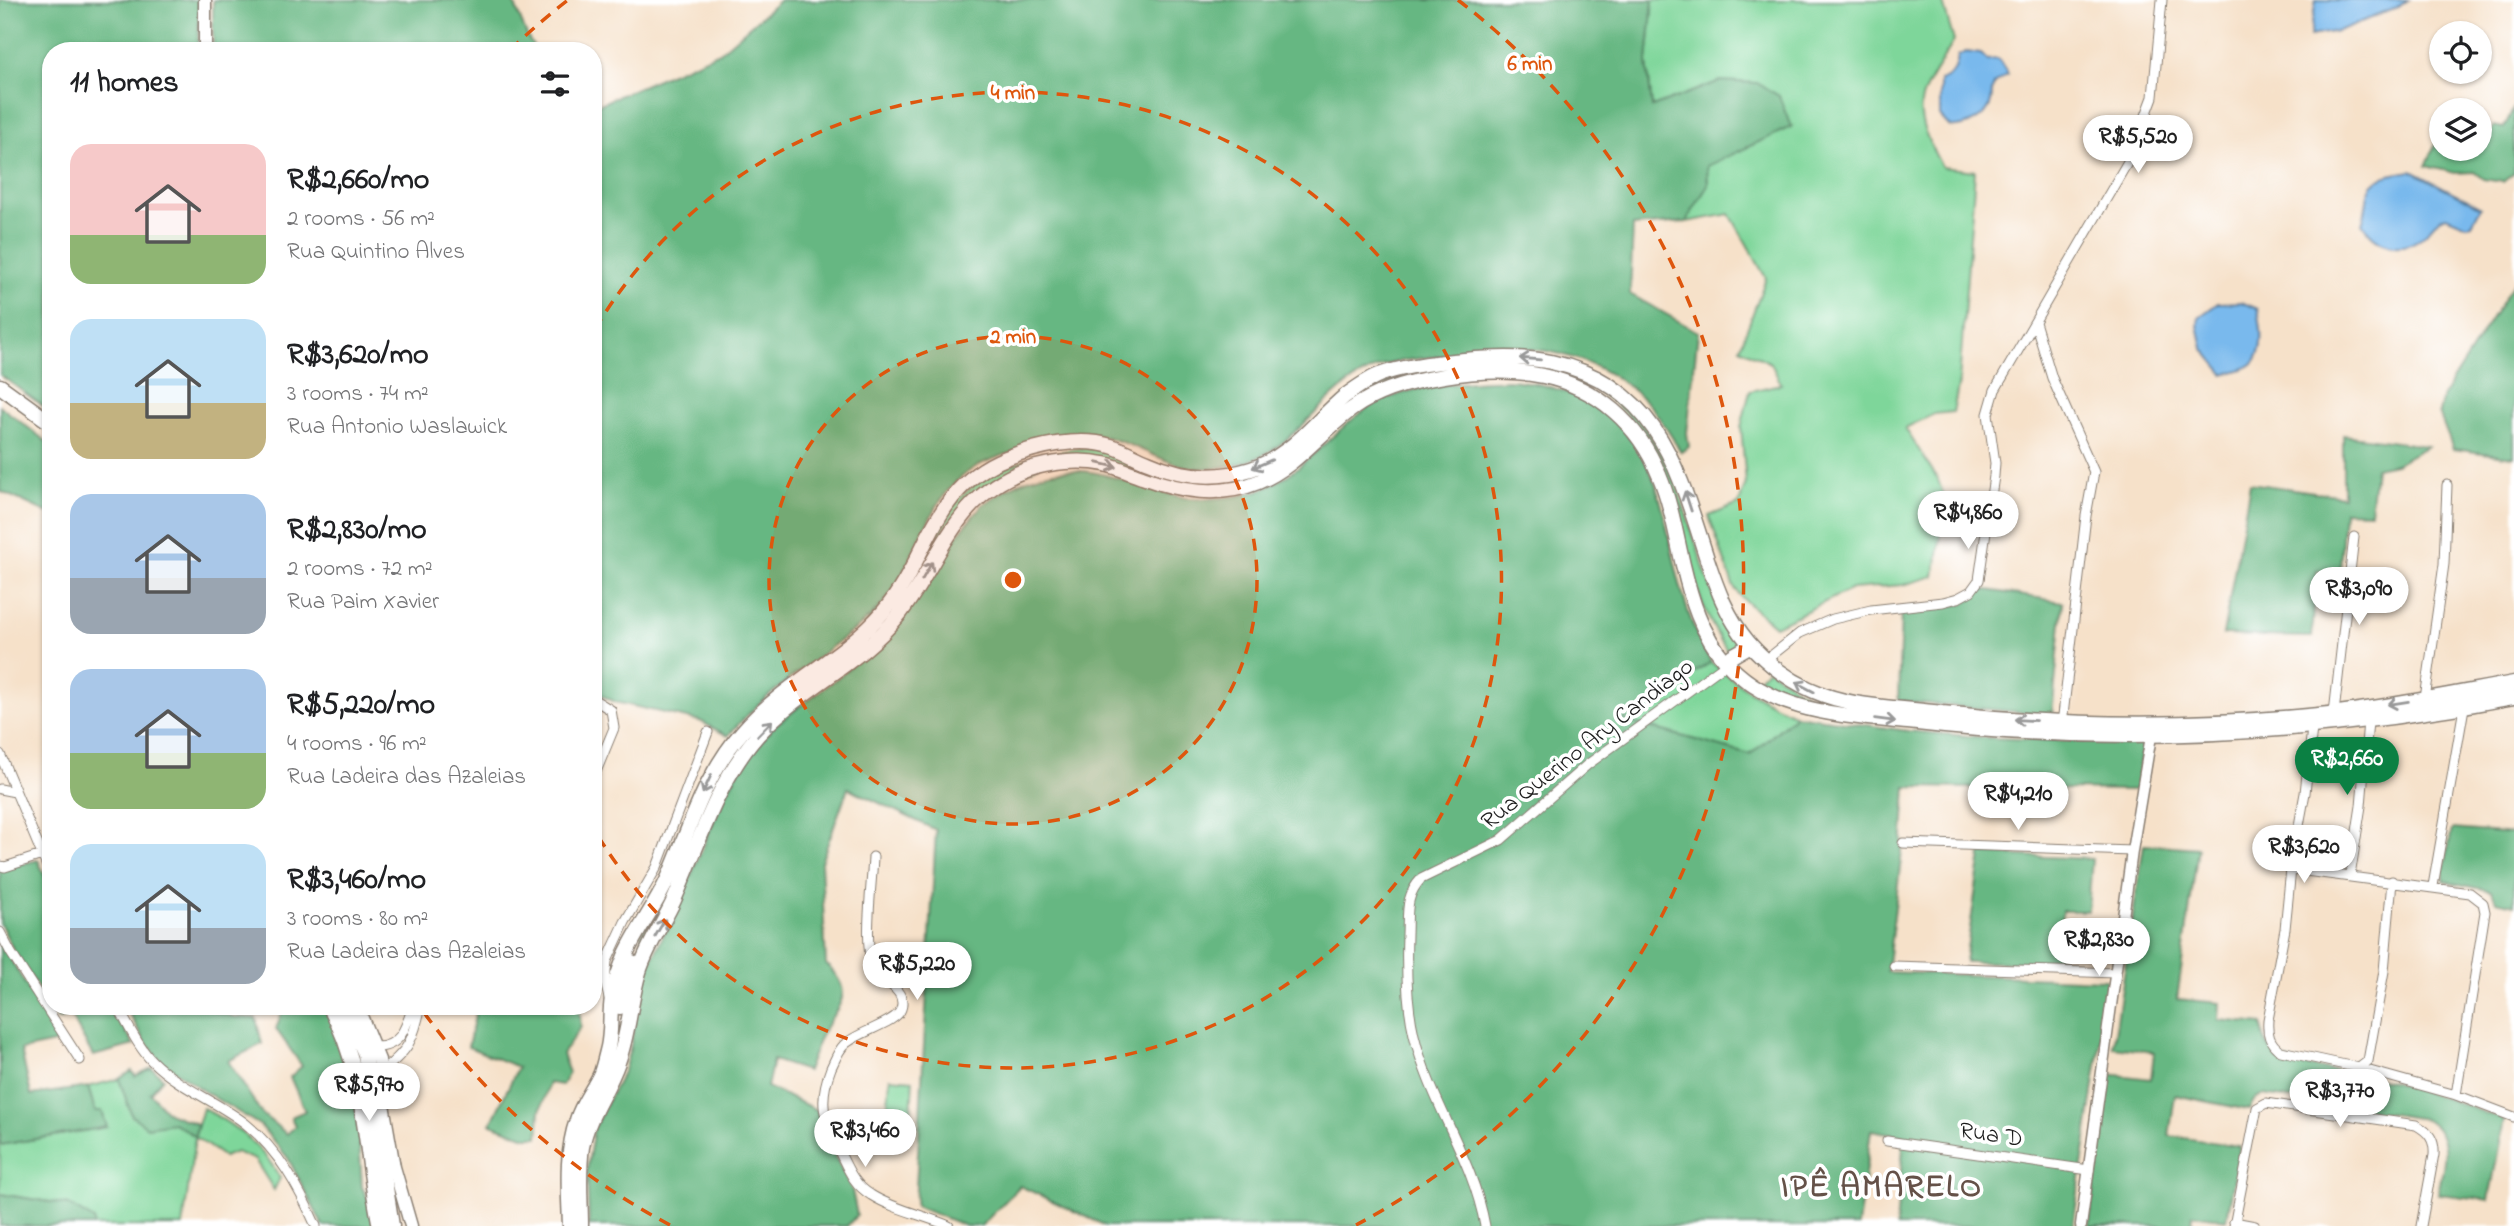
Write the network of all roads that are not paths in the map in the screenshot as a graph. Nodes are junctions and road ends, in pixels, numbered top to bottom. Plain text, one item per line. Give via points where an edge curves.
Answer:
1 (205, 0) edge
2 (2162, 0) edge
3 (205, 42) edge
4 (2035, 323) junction
5 (0, 386) edge
6 (42, 416) edge
7 (2447, 485) dead end
8 (2354, 537) dead end
9 (1751, 645) junction
10 (1766, 660) junction
11 (1727, 663) junction
12 (1745, 680) junction
13 (2514, 683) edge
14 (2514, 697) edge
15 (2425, 699) junction
16 (2465, 699) junction
17 (602, 704) edge
18 (2334, 713) junction
19 (2368, 721) junction
20 (2312, 728) junction
21 (2061, 729) junction
22 (2152, 729) junction
23 (708, 732) dead end
24 (0, 754) edge
25 (602, 757) edge
26 (0, 789) edge
27 (15, 792) junction
28 (1903, 844) dead end
29 (2132, 851) junction
30 (42, 855) joint
31 (873, 857) dead end
32 (0, 866) edge
33 (2291, 869) junction
34 (2350, 876) junction
35 (2392, 881) junction
36 (2433, 886) junction
37 (625, 922) junction
38 (0, 932) edge
39 (635, 935) junction
40 (602, 966) edge
41 (1894, 966) dead end
42 (605, 968) junction
43 (2116, 973) junction
44 (42, 1002) edge
45 (611, 1007) junction
46 (51, 1015) edge
47 (123, 1015) edge
48 (334, 1015) edge
49 (348, 1015) edge
50 (360, 1015) edge
51 (412, 1015) edge
52 (417, 1015) edge
53 (625, 1032) junction
54 (409, 1033) junction
55 (376, 1047) junction
56 (80, 1060) dead end
57 (2359, 1068) junction
58 (380, 1073) junction
59 (2456, 1095) junction
60 (2514, 1117) edge
61 (1887, 1141) dead end
62 (2089, 1170) junction
63 (2234, 1224) edge
64 (316, 1226) edge
65 (380, 1226) edge
66 (392, 1226) edge
67 (411, 1226) edge
68 (570, 1226) edge
69 (581, 1226) edge
70 (949, 1226) edge
71 (1485, 1226) edge
72 (2081, 1226) edge
73 (2255, 1226) edge
74 (2421, 1226) edge

1 - 3 main road
2 - 4 street via 2154,97 2142,132 2115,188
4 - 10 street via 1995,390 1988,414 1994,476 1979,580 1971,591 1943,602 1833,619 1800,633
4 - 21 street via 2052,378 2094,472
5 - 6 main road
7 - 15 street via 2444,564
8 - 18 street
9 - 10 main road
9 - 11 main road
9 -> 39 main road via 1719,593 1678,470 1660,435 1623,396 1570,366 1498,358 1382,374 1338,402 1284,454 1256,468 1223,475 1175,473 1105,444 1074,443 1028,451 991,465 961,487 946,504 883,612 745,728 713,772 670,876
10 - 12 main road
21 -> 10 main road via 1833,699 1804,687
11 - 12 main road
53 -> 11 main road via 640,969 730,771 772,720 886,629 916,589 948,533 975,501 1030,469 1065,462 1103,463 1171,487 1228,490 1276,473 1352,409 1386,390 1490,372 1546,376 1603,401 1641,441 1662,482 1696,613
11 - 71 street, Rua Querino Ary Candiago via 1587,765 1501,840 1421,879 1411,890 1406,960 1414,1035 1435,1096 1474,1182
12 -> 21 main road via 1769,696 1817,711 1952,728
13 - 16 main road
14 - 16 main road
15 - 16 main road
15 -> 18 main road
16 - 19 main road
16 - 36 street
17 - 25 street via 611,710 614,728
18 - 22 main road
19 - 20 main road
19 - 34 street
20 - 22 main road
20 - 33 street
21 - 22 main road
22 - 29 street
23 - 37 street via 657,867
24 - 27 street
26 - 27 street
27 - 30 street
28 - 29 street
29 - 43 street
30 - 32 street
31 - 70 street via 869,950 878,975 897,989 901,1010 843,1045 825,1083 823,1112 858,1185 904,1211
33 - 34 street
33 - 57 street via 2267,1030 2274,1047 2281,1051
34 - 35 street
35 - 36 street
35 - 57 street via 2384,971 2368,1061
36 - 59 street via 2470,893 2483,903 2485,912
37 - 39 street
37 - 42 street
38 - 44 street
39 - 45 main road
39 - 53 main road via 621,1000
40 - 42 street
41 - 43 street
42 - 45 street
43 - 62 street
45 - 68 main road via 610,1040 600,1075 577,1118 570,1147
46 - 56 street
47 - 64 street via 151,1060 268,1145
48 - 65 main road via 356,1077
49 - 66 main road via 365,1054
50 - 55 main road
51 - 54 street
52 - 54 street
53 - 69 main road via 616,1069 583,1140
54 - 55 street via 393,1044
54 - 58 street via 408,1048
55 - 58 main road
57 - 59 street
58 - 67 main road via 394,1167
59 - 60 street
61 - 62 street, Rua D
62 - 72 street
63 - 73 street
63 - 74 street via 2257,1108 2266,1103 2416,1125 2431,1136 2435,1145

